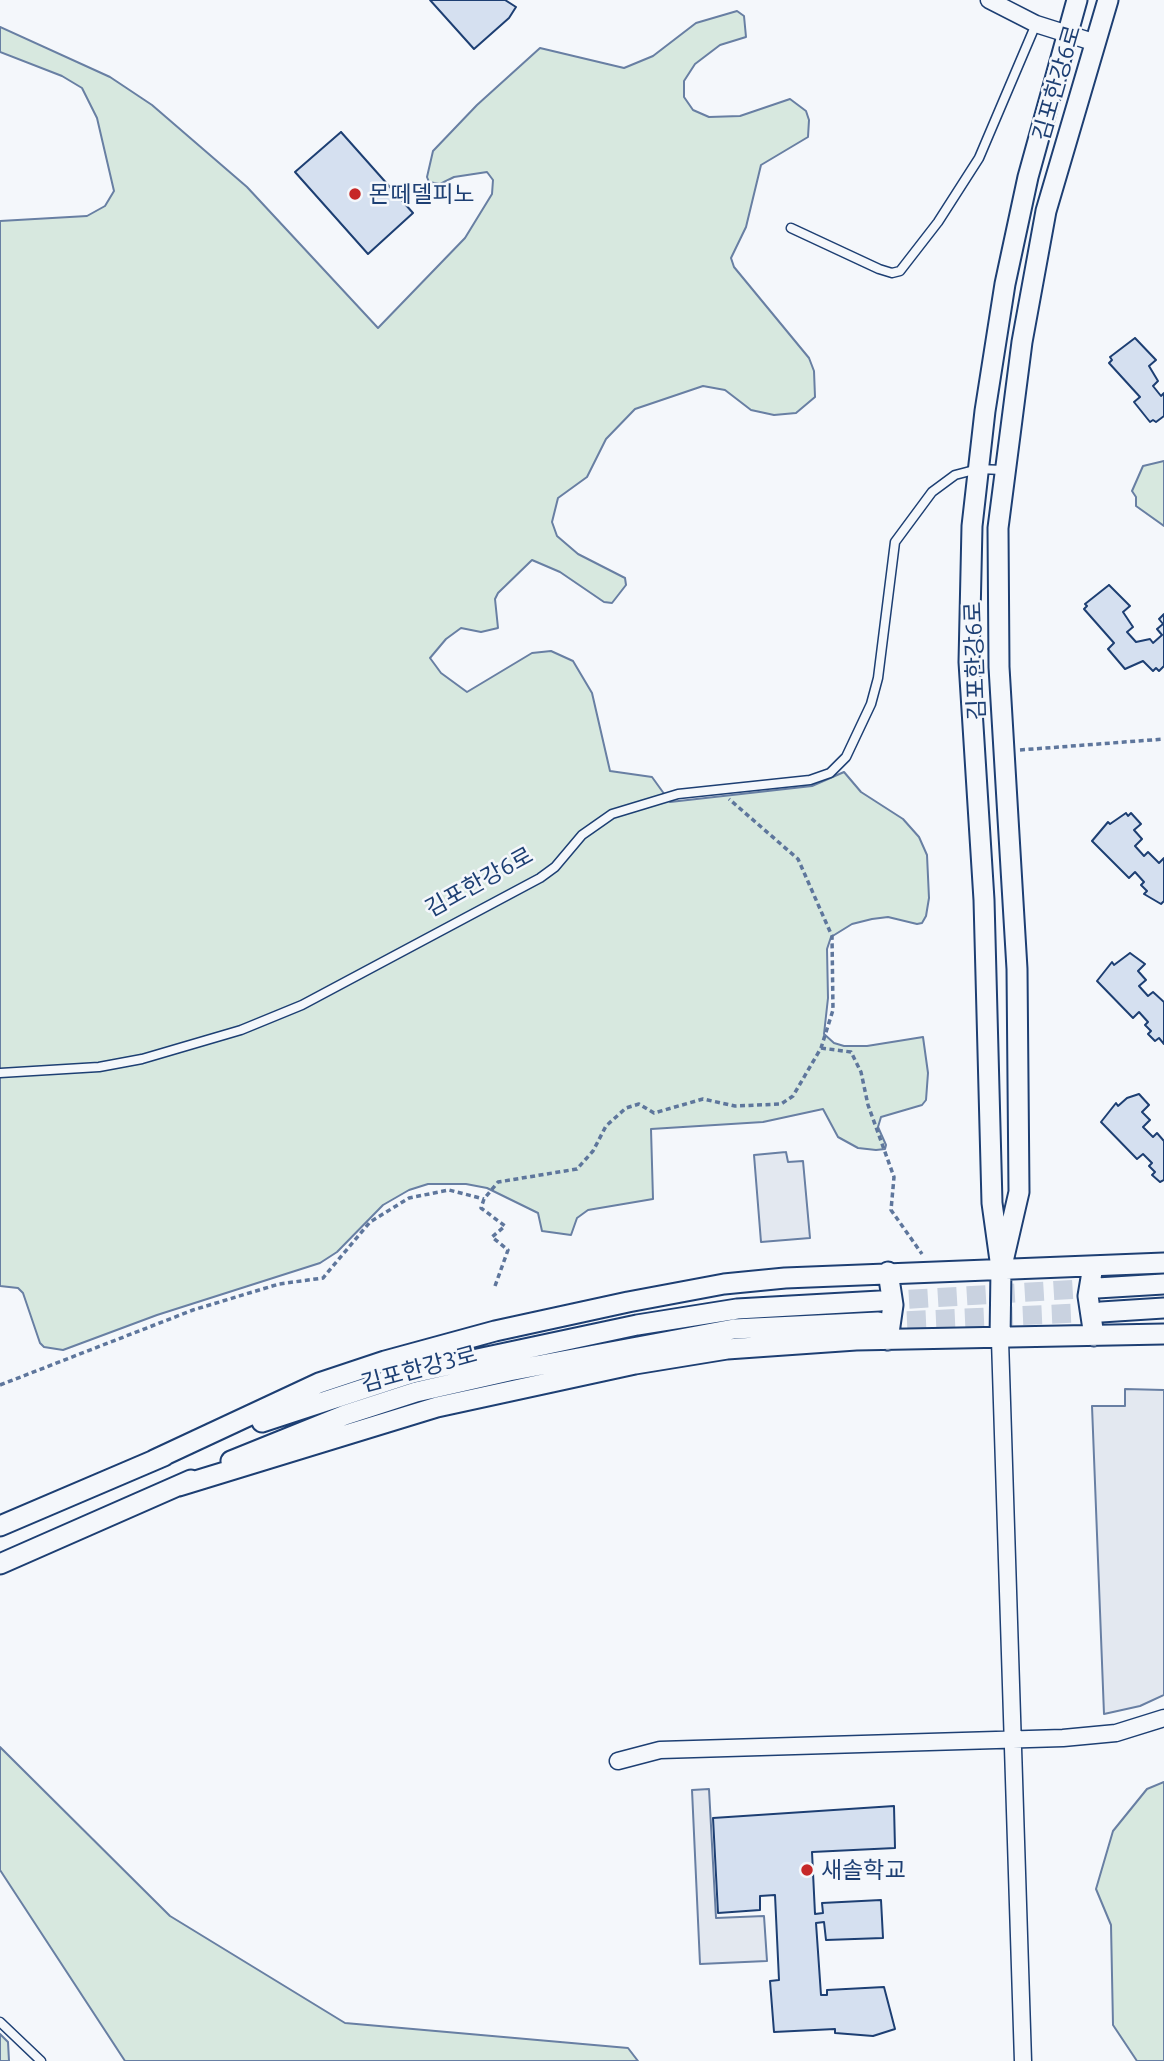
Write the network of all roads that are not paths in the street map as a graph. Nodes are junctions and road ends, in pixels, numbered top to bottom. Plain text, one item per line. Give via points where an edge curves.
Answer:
1 (989, 0) edge
2 (1077, 0) edge
3 (1108, 0) edge
4 (1036, 24) junction
5 (1066, 34) junction
6 (1093, 42) junction
7 (791, 228) dead end
8 (978, 469) junction
9 (1003, 470) junction
10 (0, 1073) edge
11 (1164, 1263) edge
12 (1093, 1266) junction
13 (1001, 1268) junction
14 (888, 1272) junction
15 (1164, 1284) edge
16 (1097, 1288) tunnel mouth
17 (880, 1301) tunnel mouth
18 (1164, 1308) edge
19 (1101, 1312) tunnel mouth
20 (878, 1322) tunnel mouth
21 (1164, 1334) edge
22 (1094, 1336) junction
23 (1000, 1339) junction
24 (888, 1340) junction
25 (154, 1460) junction
26 (179, 1486) junction
27 (0, 1526) edge
28 (0, 1564) edge
29 (1164, 1718) edge
30 (1012, 1739) junction
31 (618, 1761) dead end
32 (0, 2022) edge
33 (41, 2061) edge
34 (1023, 2061) edge

1 - 4 street
2 - 5 street, 김포한강6로
3 - 6 street, 김포한강6로
4 - 5 street
4 - 7 lane, 김포한강6로 via 979,158 900,271 879,269
5 - 6 street
5 - 8 street, 김포한강6로 via 1005,284
6 - 9 street, 김포한강6로 via 1046,211
8 - 9 lane, 김포한강6로
8 - 10 lane, 김포한강6로 via 955,475 932,492 895,542 878,678 860,730 839,767 810,780 716,789 649,801 612,814 582,835 540,878 302,1005 241,1030 99,1067
8 - 13 street, 김포한강6로 via 969,662 985,900 992,1203
9 - 13 street, 김포한강6로 via 996,594 1017,969 1019,1192
11 - 12 street
12 - 13 street
12 - 22 street via 1088,1296
13 - 14 street
13 - 23 street, 김포한강6로
14 - 24 street via 893,1305
14 - 25 street via 724,1284 495,1331 319,1383
15 - 16 street
17 - 25 street, 김포한강3로 via 737,1309 516,1349 412,1373
18 - 19 street
20 - 26 street, 김포한강3로 via 734,1329 430,1389 264,1445
21 - 22 street
22 - 23 street
23 - 24 street
23 - 30 street
24 - 26 street via 727,1349 635,1364 437,1407
25 - 27 street, 김포한강3로
26 - 28 street, 김포한강3로
29 - 30 street via 1116,1732
30 - 31 street via 660,1751
30 - 34 street
32 - 33 lane

